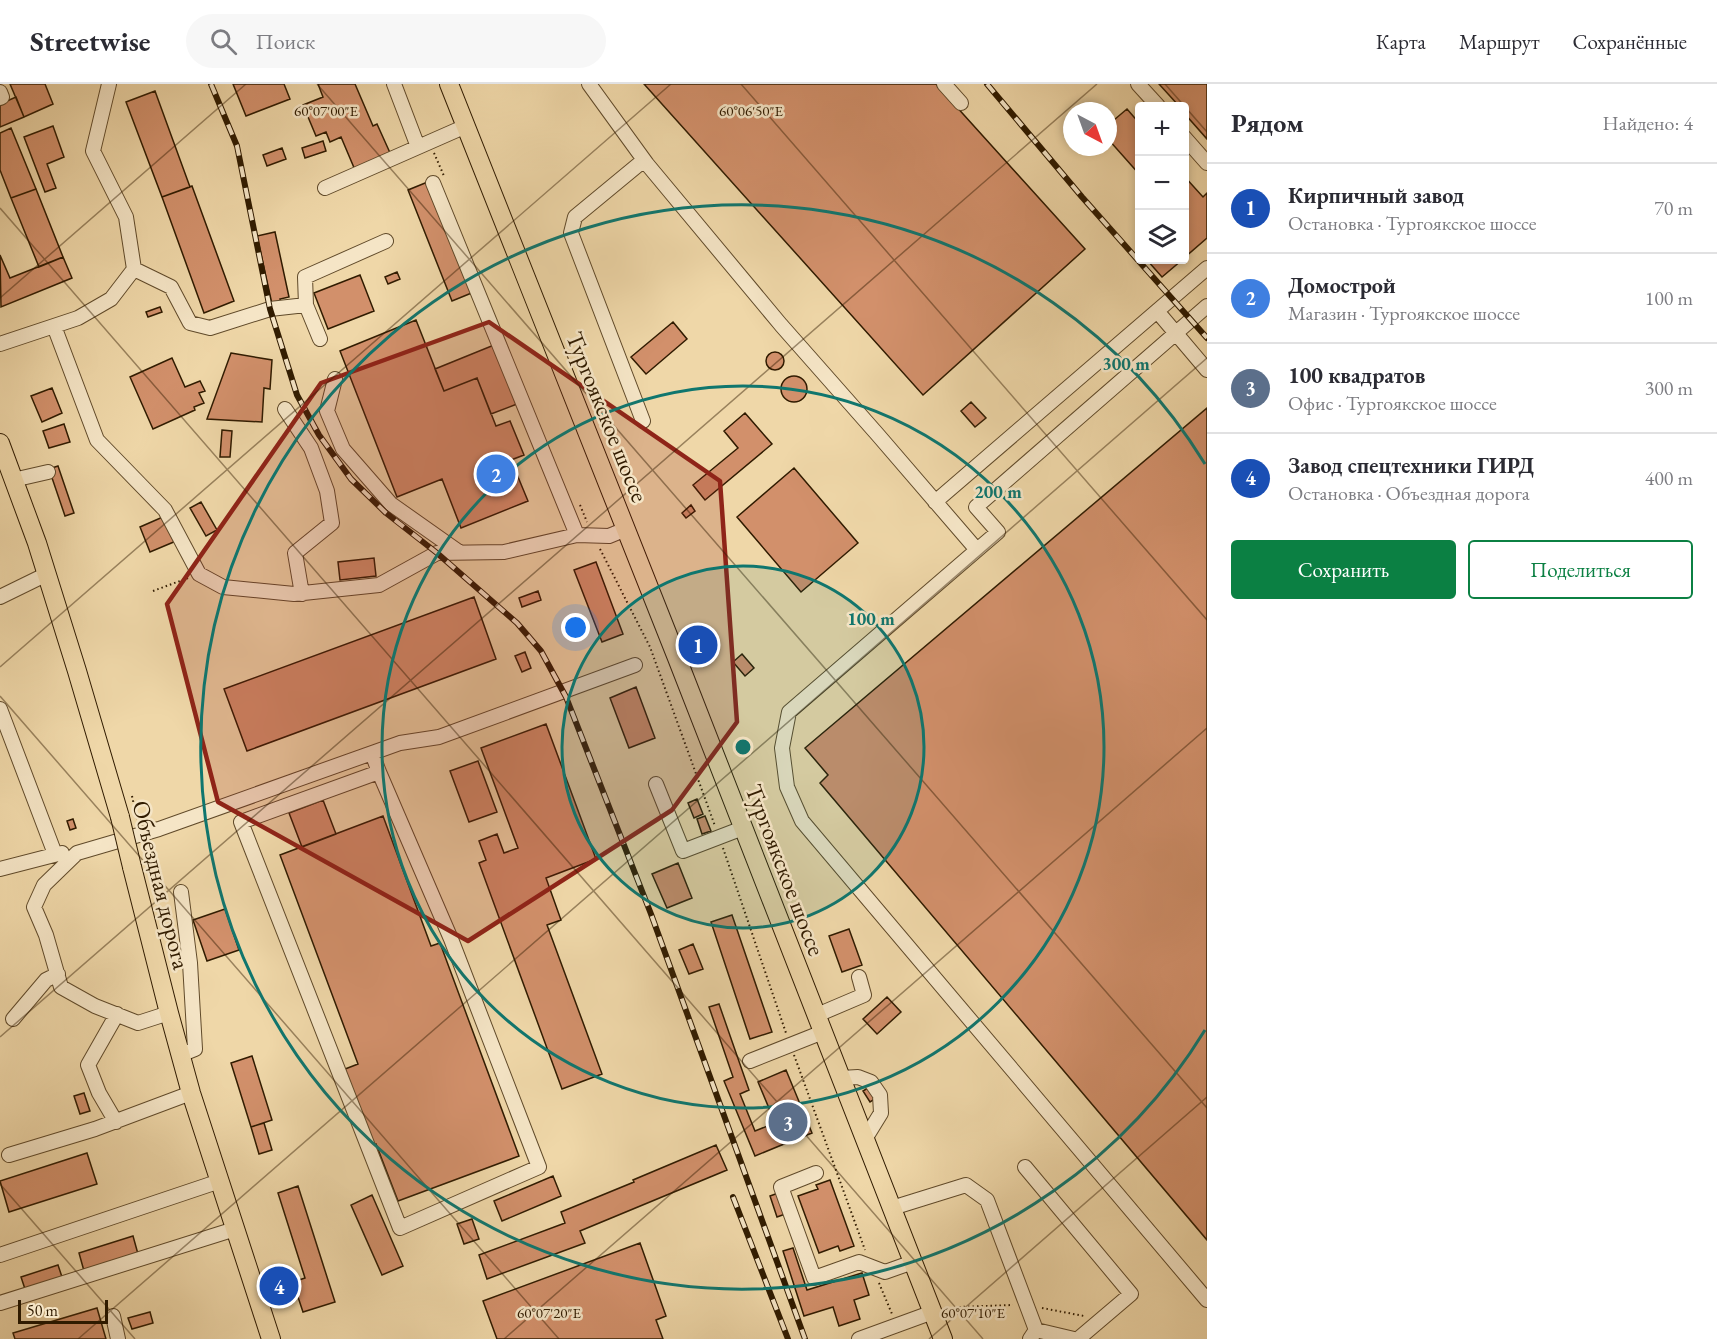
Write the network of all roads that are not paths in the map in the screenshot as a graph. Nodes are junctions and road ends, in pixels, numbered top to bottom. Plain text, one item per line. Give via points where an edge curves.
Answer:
1 (109, 84) edge
2 (394, 84) edge
3 (449, 84) edge
4 (589, 84) edge
5 (944, 84) edge
6 (1138, 84) edge
7 (0, 92) edge
8 (0, 98) edge
9 (1154, 102) edge
10 (961, 103) dead end
11 (465, 126) junction
12 (1189, 142) edge
13 (424, 144) junction
14 (644, 160) junction
15 (1207, 163) edge
16 (433, 183) dead end
17 (325, 188) dead end
18 (386, 241) dead end
19 (1207, 268) edge
20 (134, 269) junction
21 (306, 305) junction
22 (1207, 306) edge
23 (1156, 311) junction
24 (54, 326) junction
25 (1176, 333) junction
26 (320, 339) dead end
27 (0, 344) edge
28 (1207, 370) edge
29 (335, 380) dead end
30 (285, 409) dead end
31 (642, 421) dead end
32 (0, 443) edge
33 (48, 472) dead end
34 (8, 474) edge
35 (935, 502) junction
36 (626, 529) junction
37 (578, 535) junction
38 (977, 550) junction
39 (459, 552) junction
40 (47, 574) junction
41 (302, 594) junction
42 (0, 597) edge
43 (635, 665) dead end
44 (0, 709) edge
45 (372, 753) junction
46 (379, 772) junction
47 (656, 784) dead end
48 (743, 828) junction
49 (77, 853) junction
50 (55, 854) junction
51 (0, 869) edge
52 (181, 892) dead end
53 (58, 974) junction
54 (859, 977) dead end
55 (169, 1013) junction
56 (117, 1014) junction
57 (817, 1015) junction
58 (13, 1019) dead end
59 (823, 1032) junction
60 (180, 1055) junction
61 (750, 1061) dead end
62 (841, 1078) junction
63 (191, 1093) junction
64 (116, 1122) junction
65 (865, 1139) junction
66 (9, 1155) dead end
67 (1025, 1167) dead end
68 (816, 1173) dead end
69 (220, 1181) junction
70 (892, 1208) junction
71 (235, 1229) junction
72 (0, 1255) edge
73 (913, 1262) junction
74 (1207, 1300) edge
75 (0, 1303) edge
76 (933, 1312) junction
77 (113, 1316) dead end
78 (1033, 1334) edge
79 (118, 1339) edge
80 (271, 1339) edge
81 (859, 1339) edge
82 (943, 1339) edge
83 (1076, 1339) edge

1 - 20 street via 93,151 126,217
2 - 13 street
3 - 11 main road, Тургоякское шоссе
4 - 14 street
5 - 10 street
6 - 9 street
7 - 8 street
11 - 13 street
11 - 36 main road, Тургоякское шоссе
12 - 15 street
13 - 17 street
14 - 31 street via 575,218 571,232
14 - 35 street
16 - 37 street
18 - 21 street via 305,277
19 - 23 street
20 - 21 street via 171,287 190,323 210,327 270,309
20 - 24 street via 111,299 78,318
21 - 26 street
22 - 25 street
23 - 25 street
23 - 35 street
24 - 27 street
24 - 41 street via 97,440 165,510 199,574 223,587
25 - 28 street
25 - 38 street via 976,507 998,532
29 - 39 street via 327,411 342,449 391,504
30 - 41 street via 312,448 327,491 332,523 295,553
32 - 34 main road, Объездная дорога
33 - 34 street
34 - 40 main road, Объездная дорога
35 - 38 street
36 - 37 street via 609,536
36 - 48 main road, Тургоякское шоссе
37 - 39 street via 504,552
38 - 74 street via 789,712 782,748 787,787 802,821
39 - 41 street via 437,553 379,585
40 - 42 street
40 - 55 main road, Объездная дорога, bridge via 120,817
43 - 45 street via 439,737 400,743
44 - 50 street
45 - 46 street
45 - 49 street via 159,829
46 - 46 street via 451,939 539,1167 400,1228 241,822
47 - 48 street via 683,851
48 - 57 main road, Тургоякское шоссе
49 - 50 street
49 - 53 street via 44,885 34,907
50 - 51 street
52 - 60 street via 195,1049
53 - 56 street via 61,987
53 - 58 street via 46,980
54 - 57 street via 864,995
55 - 56 street via 138,1023
55 - 60 main road, Объездная дорога
56 - 64 street via 88,1065
57 - 59 main road, Тургоякское шоссе
59 - 61 street
59 - 62 main road, Тургоякское шоссе
60 - 63 main road, Объездная дорога
62 - 65 main road, Тургоякское шоссе
62 - 65 street via 858,1077 871,1082 880,1095 881,1113
63 - 64 street
63 - 69 main road, Объездная дорога
64 - 66 street
65 - 70 main road, Тургоякское шоссе
67 - 83 street via 1131,1294
68 - 73 street via 780,1187 814,1278 859,1262 885,1272
69 - 71 main road, Объездная дорога
69 - 72 street
70 - 73 main road, Тургоякское шоссе
70 - 78 street via 966,1185 987,1200
71 - 75 street
71 - 80 main road, Объездная дорога
73 - 76 main road, Тургоякское шоссе
76 - 81 street
76 - 82 main road, Тургоякское шоссе
77 - 79 street
78 - 83 street

